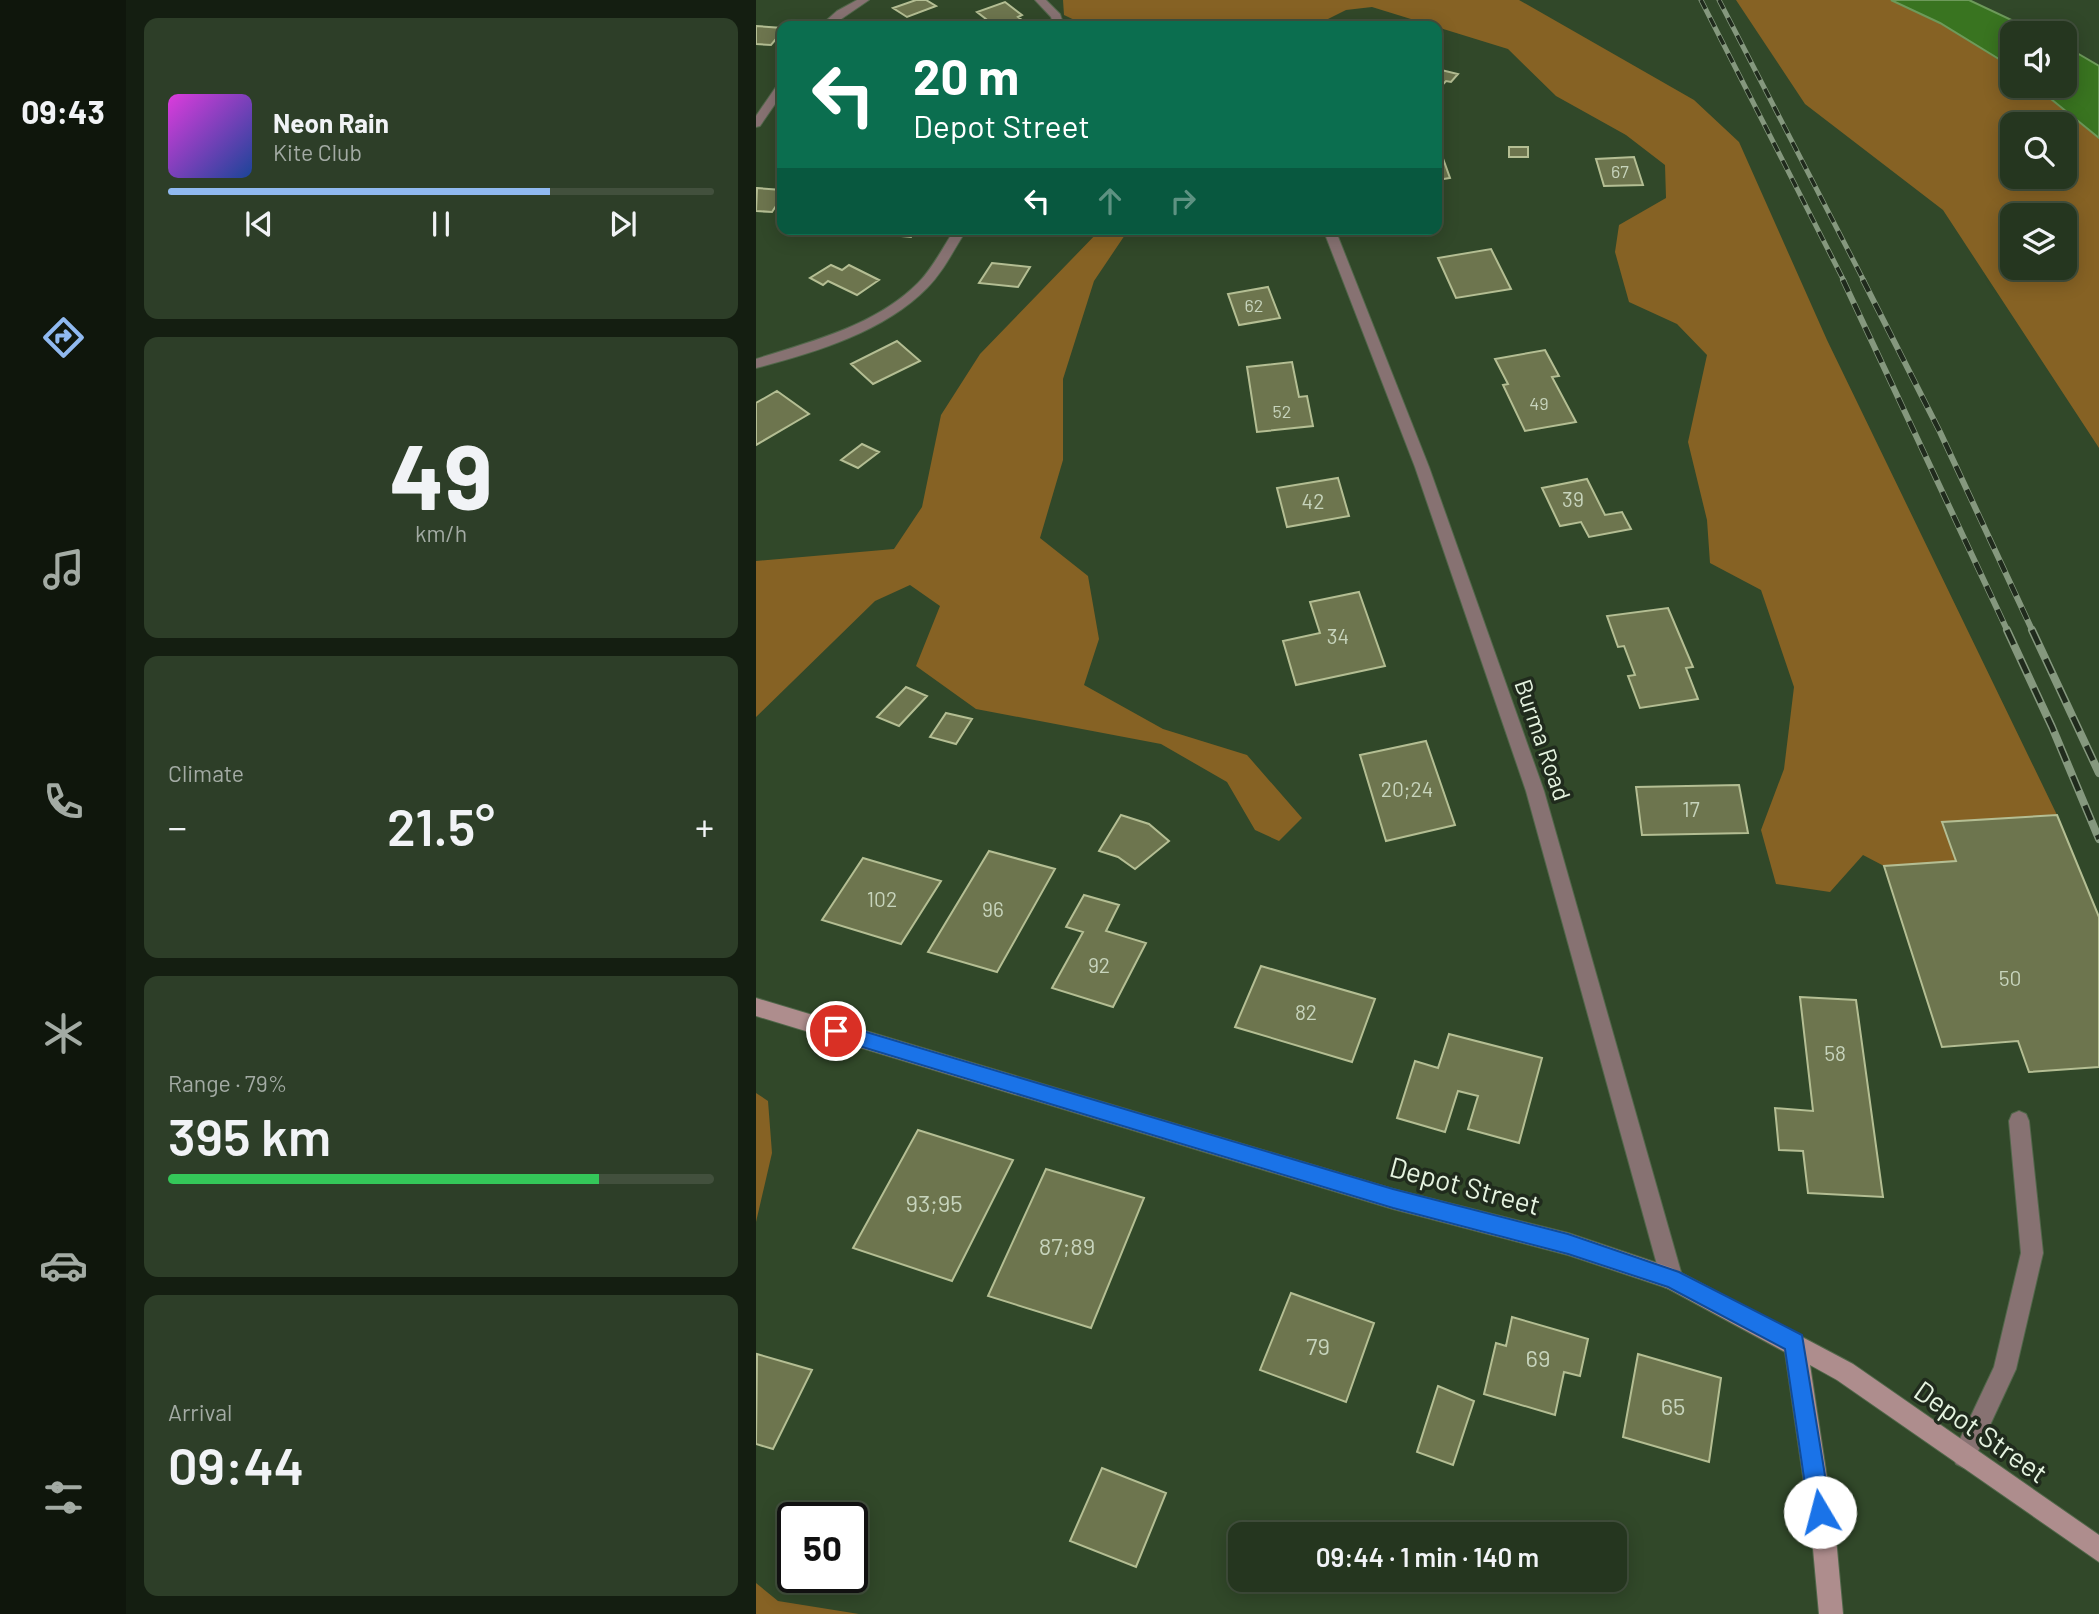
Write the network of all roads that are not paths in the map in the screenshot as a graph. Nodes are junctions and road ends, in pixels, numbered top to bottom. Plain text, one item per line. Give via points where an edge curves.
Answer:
1 (864, 0) edge
2 (1040, 0) edge
3 (831, 21) edge
4 (1057, 21) edge
5 (777, 93) edge
6 (756, 124) edge
7 (957, 235) edge
8 (1331, 235) edge
9 (756, 364) edge
10 (756, 1007) edge
11 (2019, 1121) dead end
12 (1672, 1279) junction
13 (1795, 1343) junction
14 (1964, 1456) junction
15 (2099, 1550) edge
16 (1831, 1614) edge

1 - 3 street
2 - 4 street
5 - 6 street
7 - 9 street via 928,279 902,303 848,331
8 - 12 street, Burma Road via 1422,467 1535,791
10 - 12 main road, Depot Street via 1393,1199 1568,1244
11 - 14 street via 2032,1253 2005,1370
12 - 13 main road, Depot Street
13 - 14 main road, Depot Street via 1845,1372
13 - 16 main road
14 - 15 main road, Depot Street

